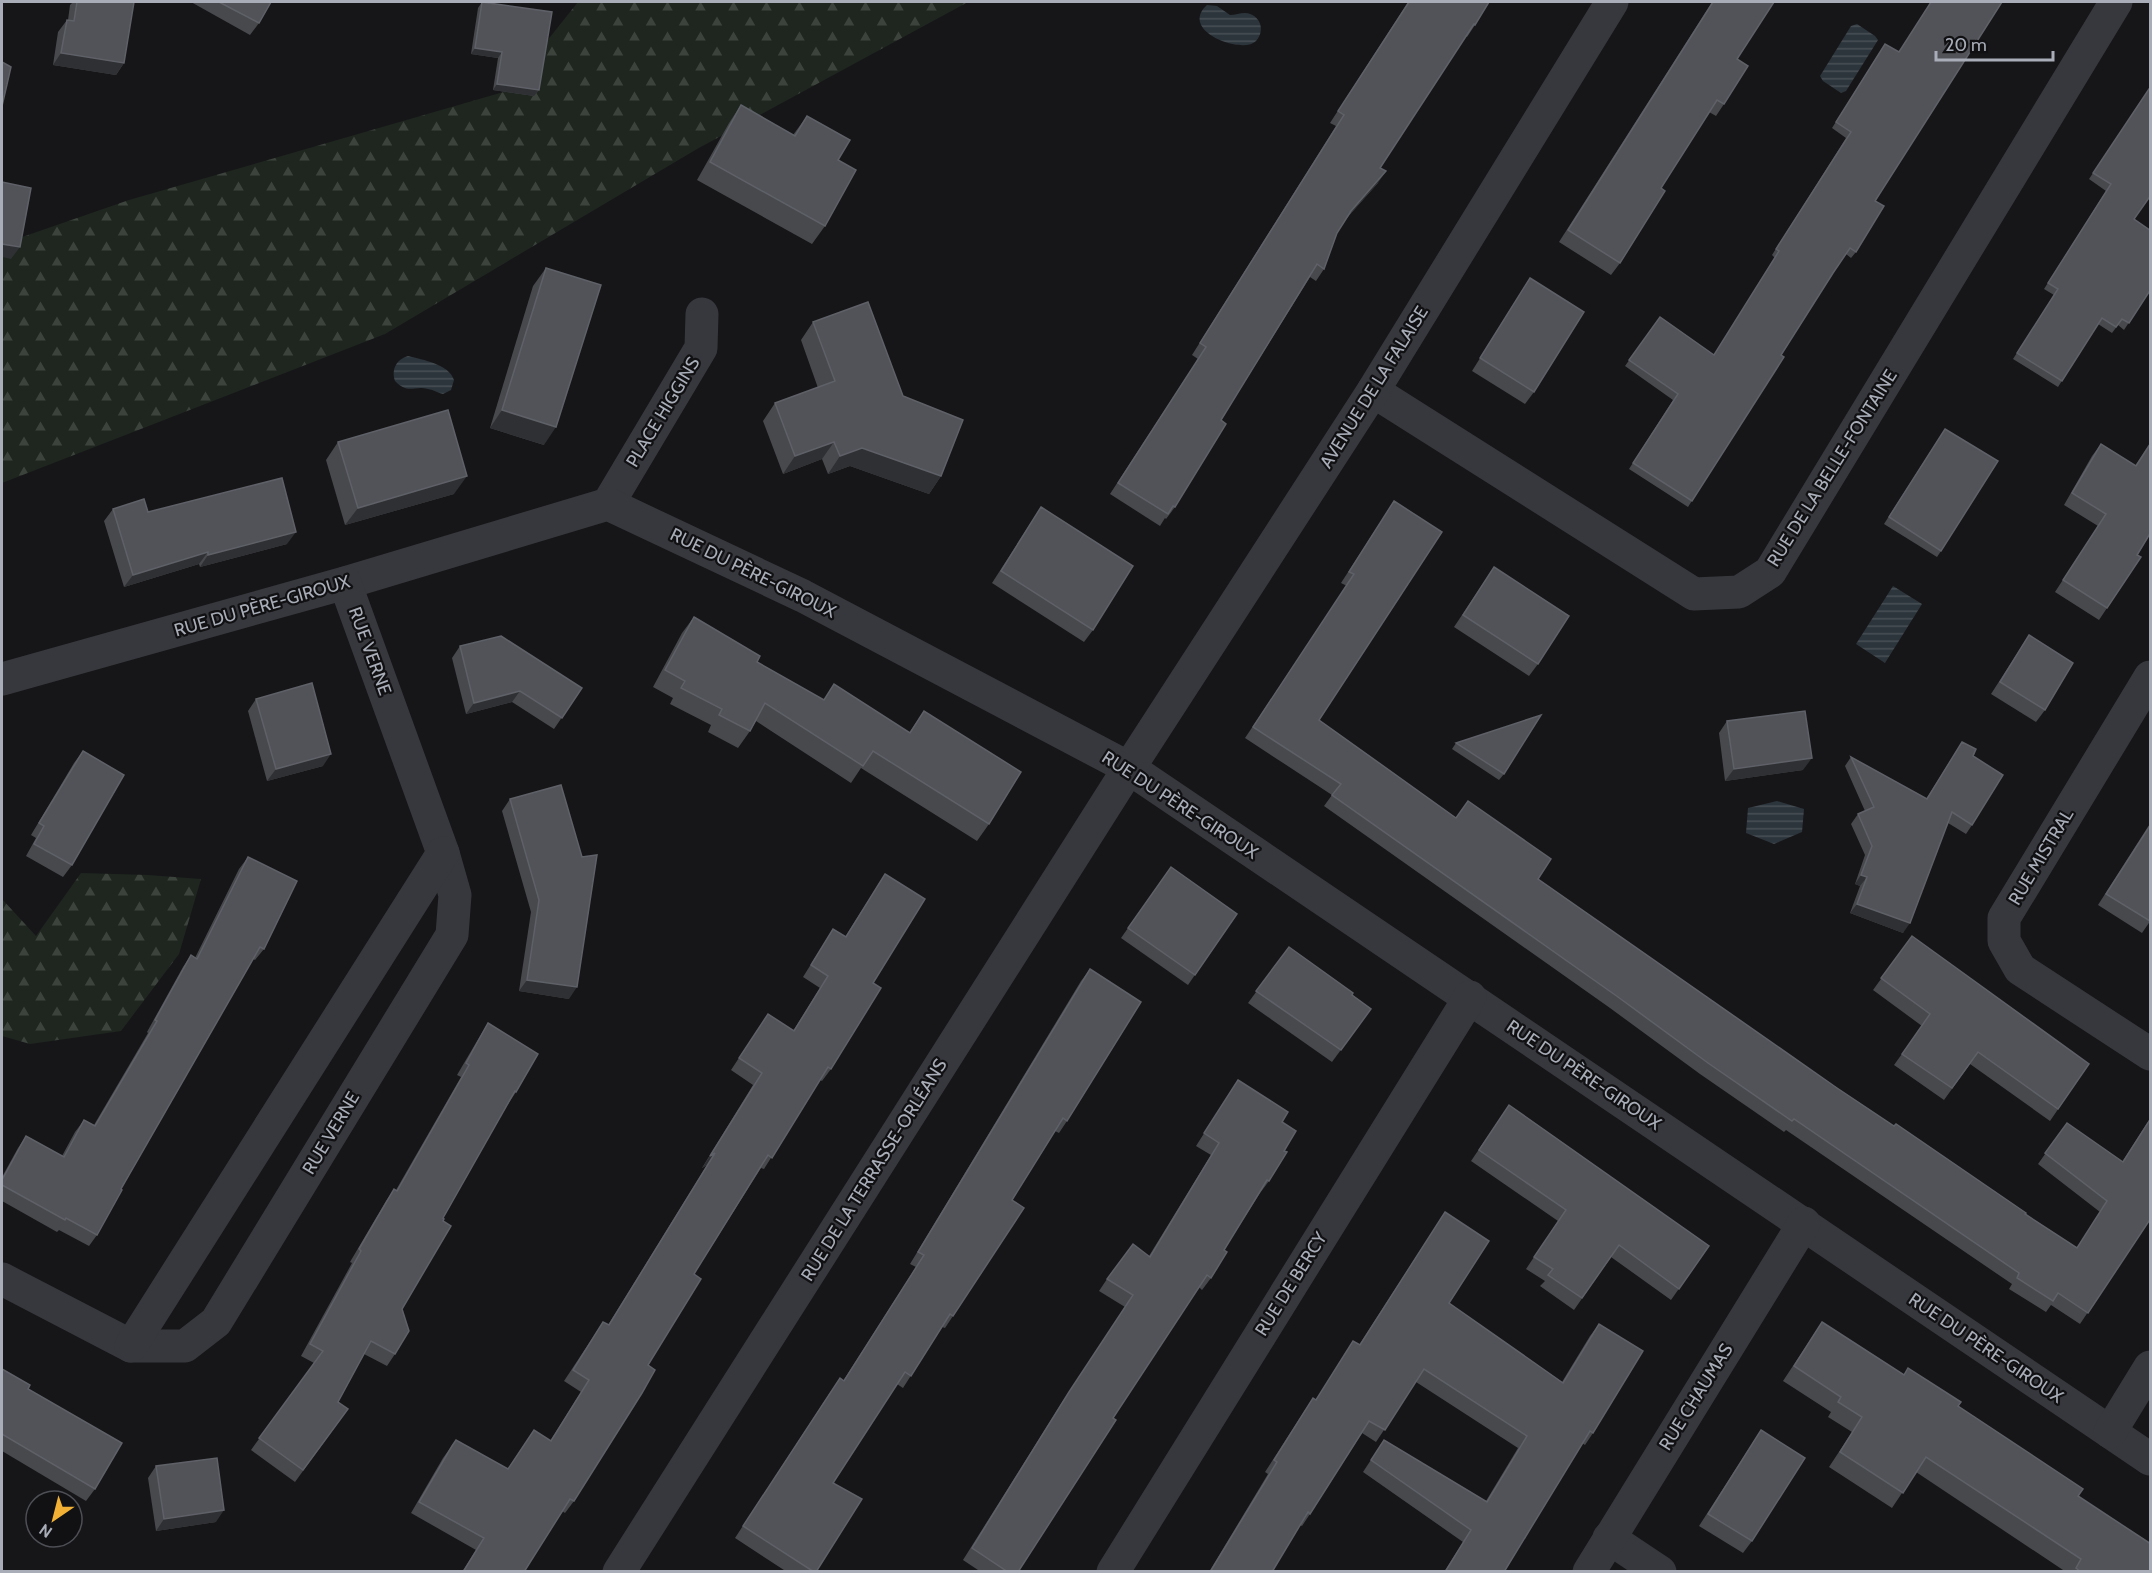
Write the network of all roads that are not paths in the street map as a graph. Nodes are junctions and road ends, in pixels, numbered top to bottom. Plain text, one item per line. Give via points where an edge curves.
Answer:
1 (1612, 2) edge
2 (2116, 2) edge
3 (702, 314) dead end
4 (1373, 391) junction
5 (608, 504) junction
6 (345, 583) junction
7 (2151, 677) edge
8 (2, 679) edge
9 (1130, 768) junction
10 (443, 854) junction
11 (1470, 998) junction
12 (2151, 1054) edge
13 (1804, 1223) junction
14 (2, 1279) edge
15 (131, 1346) junction
16 (2151, 1367) edge
17 (2110, 1432) junction
18 (2151, 1459) edge
19 (1609, 1538) junction
20 (625, 1569) edge
21 (1113, 1572) edge
22 (1589, 1572) edge
23 (1660, 1572) edge

1 - 4 street, AVENUE DE LA FALAISE
2 - 4 street, RUE DE LA BELLE-FONTAINE via 1770,572 1739,592 1694,594
3 - 5 street, PLACE HIGGINS via 701,348
4 - 9 street, AVENUE DE LA FALAISE
5 - 6 street, RUE DU PÈRE-GIROUX
5 - 9 street, RUE DU PÈRE-GIROUX via 803,596
6 - 8 street, RUE DU PÈRE-GIROUX
6 - 10 street, RUE VERNE
7 - 12 street, RUE MISTRAL via 2004,918 2004,941 2020,969
9 - 11 street, RUE DU PÈRE-GIROUX
9 - 20 street, RUE DE LA TERRASSE-ORLÉANS
10 - 15 street
10 - 15 street, RUE VERNE via 455,895 452,935 216,1322 184,1346
11 - 13 street, RUE DU PÈRE-GIROUX
11 - 21 street, RUE DE BERCY
13 - 17 street, RUE DU PÈRE-GIROUX
13 - 19 street, RUE CHAUMAS
14 - 15 street, RUE VERNE
16 - 17 street
17 - 18 street, RUE DU PÈRE-GIROUX
19 - 22 street, RUE CHAUMAS
19 - 23 street

